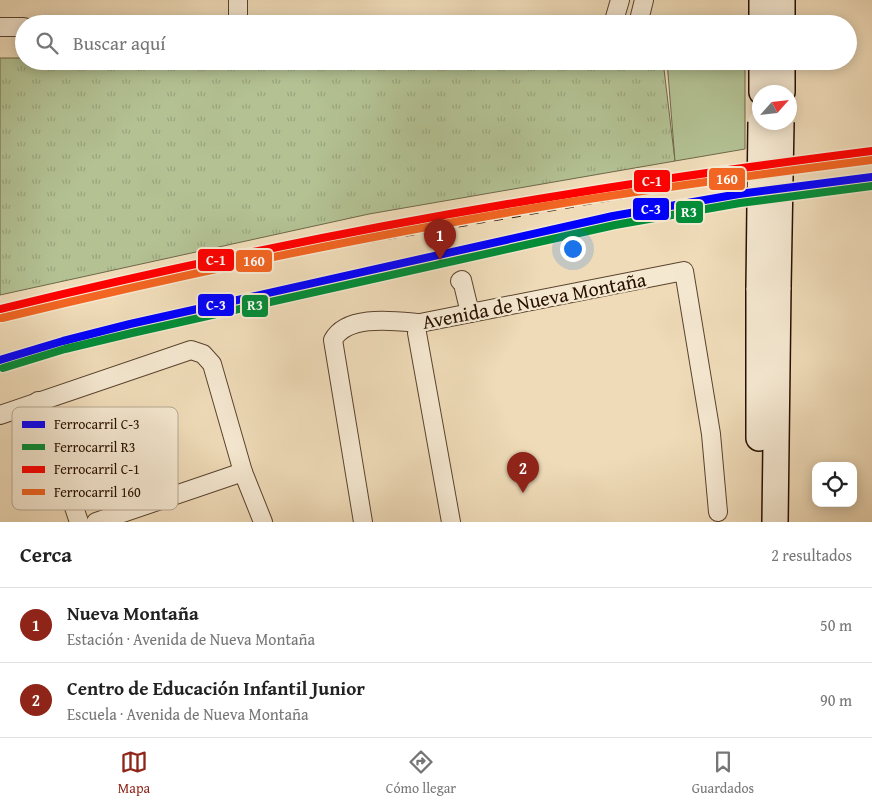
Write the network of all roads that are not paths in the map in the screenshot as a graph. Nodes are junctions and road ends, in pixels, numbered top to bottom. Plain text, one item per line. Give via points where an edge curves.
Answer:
1 (238, 0) edge
2 (620, 0) edge
3 (644, 0) edge
4 (762, 0) edge
5 (782, 0) edge
6 (238, 15) edge
7 (616, 15) edge
8 (640, 15) edge
9 (762, 15) edge
10 (782, 15) edge
11 (0, 27) edge
12 (15, 27) edge
13 (761, 130) edge
14 (780, 130) edge
15 (460, 281) dead end
16 (768, 287) junction
17 (470, 313) junction
18 (417, 334) dead end
19 (38, 401) junction
20 (22, 407) edge
21 (40, 407) edge
22 (12, 411) edge
23 (0, 415) edge
24 (243, 472) junction
25 (178, 494) edge
26 (75, 510) edge
27 (131, 510) edge
28 (718, 512) dead end
29 (79, 522) edge
30 (96, 522) edge
31 (263, 522) edge
32 (363, 522) edge
33 (451, 522) edge
34 (759, 522) edge
35 (775, 522) edge

1 - 6 street
2 - 7 street
3 - 8 street
4 - 9 main road
5 - 10 main road
11 - 12 street
13 - 16 main road, bridge
14 - 16 main road, bridge
15 - 17 street
16 - 34 main road
16 - 35 main road
17 - 28 street, Avenida de Nueva Montaña via 684,271 711,434
17 - 32 street, Avenida de Nueva Montaña via 420,323 384,320 349,325 340,330 333,340
18 - 33 street, Avenida de Nueva Montaña
19 - 20 street
19 - 21 street
19 - 24 street via 191,350 203,354 212,364
22 - 23 street
24 - 25 street
24 - 31 street
26 - 29 street
27 - 30 street

